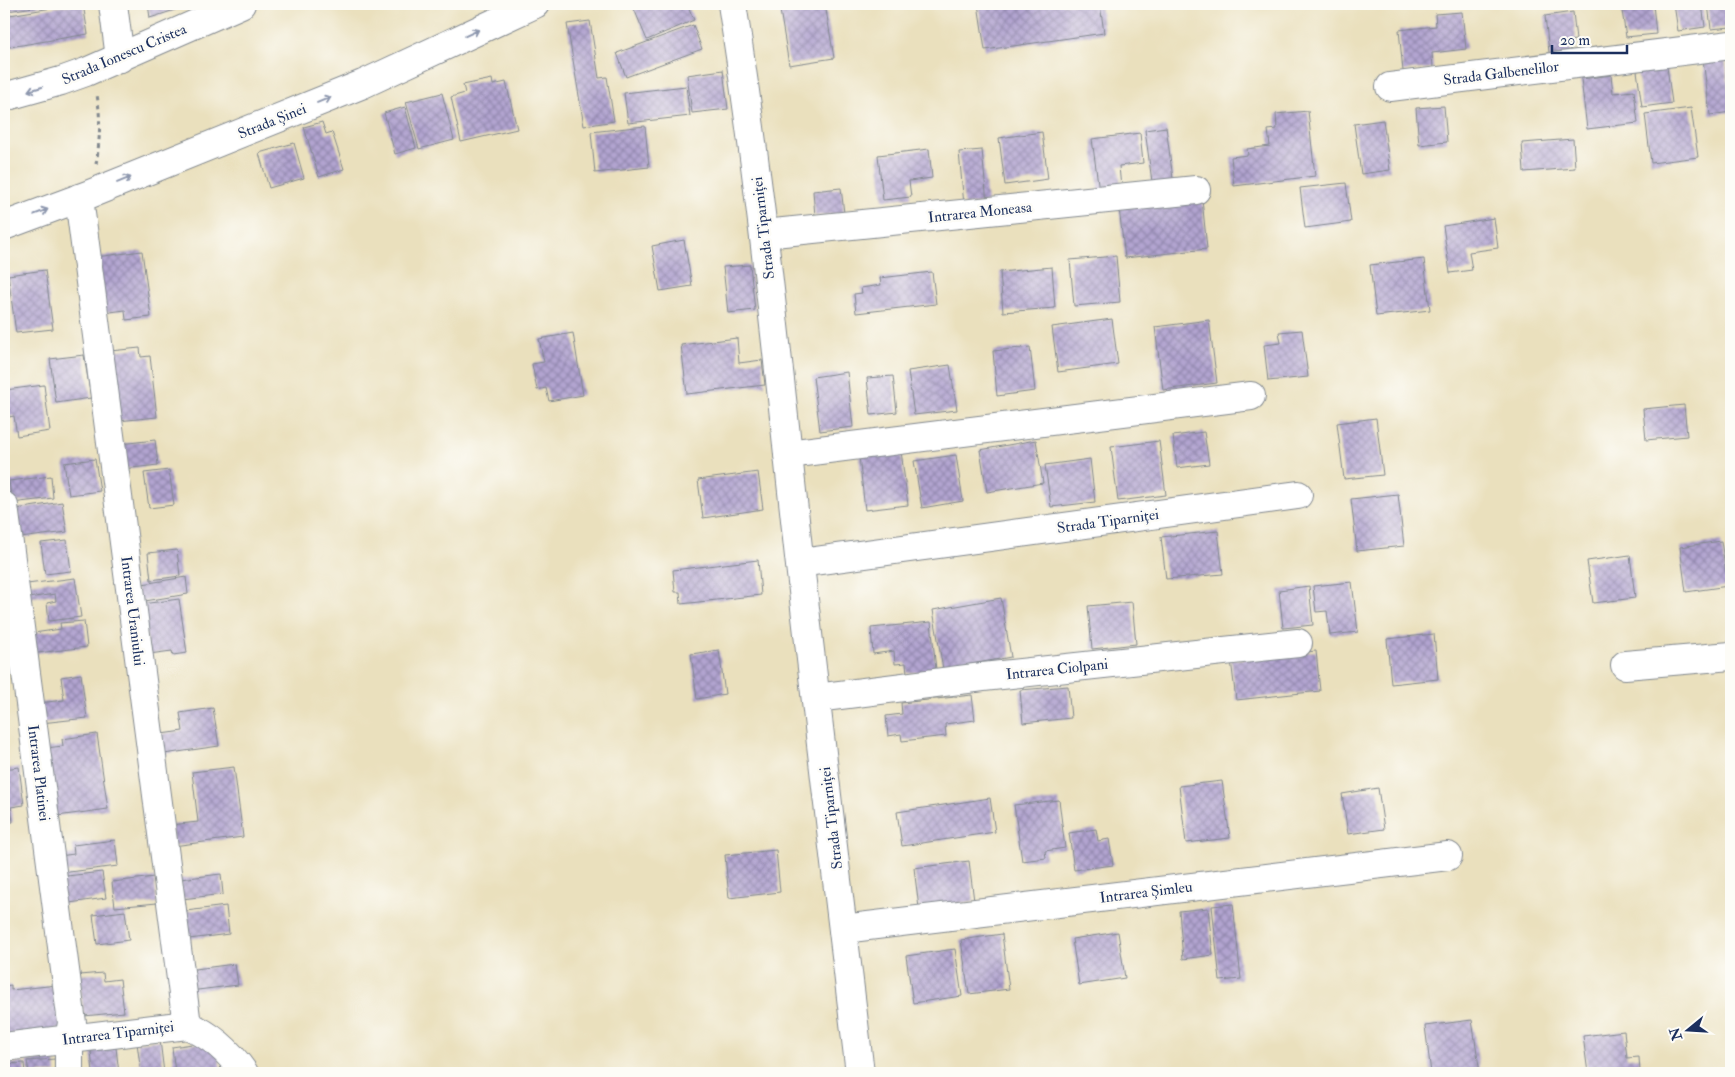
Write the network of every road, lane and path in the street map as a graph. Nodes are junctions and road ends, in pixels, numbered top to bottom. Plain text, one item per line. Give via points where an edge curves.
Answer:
1 (113, 4) edge
2 (241, 4) edge
3 (535, 4) edge
4 (732, 4) edge
5 (1731, 45) edge
6 (120, 58) junction
7 (92, 70) junction
8 (1390, 87) dead end
9 (4, 97) edge
10 (1196, 190) dead end
11 (84, 196) junction
12 (4, 226) edge
13 (764, 234) junction
14 (1251, 396) dead end
15 (788, 454) junction
16 (1298, 495) dead end
17 (4, 506) edge
18 (800, 563) junction
19 (1298, 644) dead end
20 (1731, 656) edge
21 (1625, 665) dead end
22 (816, 698) junction
23 (1448, 856) dead end
24 (843, 929) junction
25 (187, 1025) junction
26 (69, 1039) junction
27 (4, 1047) edge
28 (68, 1073) edge
29 (244, 1073) edge
30 (860, 1073) edge

1 - 6 street
2 - 6 street, Strada Ionescu Cristea
11 -> 3 street, Strada Șinei via 363,84
4 - 13 street, Strada Tiparniței
5 - 8 street, Strada Galbenelilor
6 - 7 street, Strada Ionescu Cristea
7 -> 9 street, Strada Ionescu Cristea
7 - 11 path via 99,107 100,142
10 - 13 street, Intrarea Moneasa
12 -> 11 street, Strada Șinei
11 - 25 street, Intrarea Uraniului
13 - 15 street, Strada Tiparniței
14 - 15 street
15 - 18 street, Strada Tiparniței
16 - 18 street, Strada Tiparniței
17 - 26 street, Intrarea Platinei via 72,1023
18 - 22 street, Strada Tiparniței
19 - 22 street, Intrarea Ciolpani
20 - 21 street
22 - 24 street, Strada Tiparniței
23 - 24 street, Intrarea Șimleu
24 - 30 street, Strada Tiparniței
25 - 26 street, Intrarea Tiparniței
25 - 29 street, Intrarea Tiparniței via 222,1045
26 - 27 street, Intrarea Tiparniței
26 - 28 street, Intrarea Platinei

